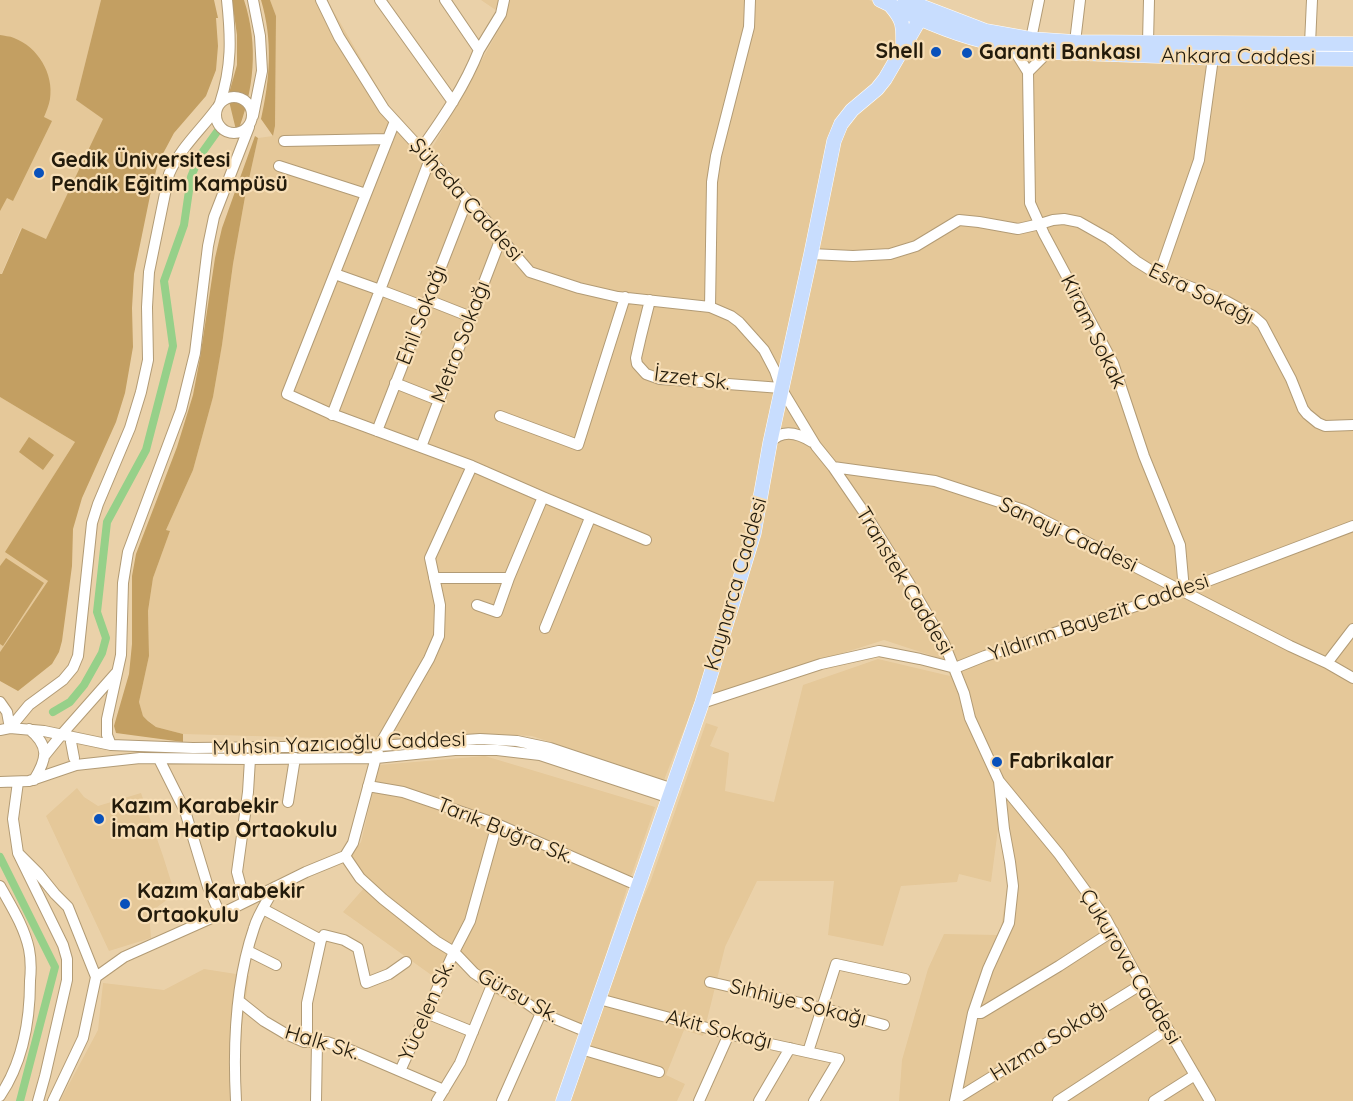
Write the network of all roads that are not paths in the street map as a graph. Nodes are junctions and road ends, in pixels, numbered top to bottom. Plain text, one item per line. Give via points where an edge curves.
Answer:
1 (227, 0) edge
2 (253, 0) edge
3 (321, 0) edge
4 (381, 0) edge
5 (445, 0) edge
6 (504, 0) edge
7 (750, 0) edge
8 (906, 0) edge
9 (1039, 0) edge
10 (1080, 0) edge
11 (1149, 0) edge
12 (1312, 0) edge
13 (885, 3) edge
14 (922, 14) junction
15 (934, 25) junction
16 (1031, 39) junction
17 (1075, 42) junction
18 (1148, 42) junction
19 (1310, 44) junction
20 (1353, 44) edge
21 (903, 48) junction
22 (1013, 48) junction
23 (479, 50) junction
24 (1048, 52) junction
25 (1213, 58) junction
26 (1300, 59) junction
27 (1353, 59) edge
28 (1028, 72) junction
29 (453, 102) junction
30 (219, 106) junction
31 (253, 116) junction
32 (395, 121) junction
33 (249, 127) junction
34 (388, 139) junction
35 (284, 141) dead end
36 (421, 150) junction
37 (430, 159) junction
38 (279, 166) dead end
39 (366, 194) junction
40 (467, 200) junction
41 (1040, 225) junction
42 (501, 238) junction
43 (811, 254) junction
44 (334, 274) junction
45 (1159, 275) junction
46 (380, 290) junction
47 (625, 297) junction
48 (650, 300) junction
49 (426, 304) junction
50 (710, 306) junction
51 (471, 317) junction
52 (395, 383) junction
53 (781, 388) junction
54 (438, 400) junction
55 (332, 415) junction
56 (500, 416) dead end
57 (1353, 424) edge
58 (376, 431) junction
59 (770, 443) junction
60 (816, 446) junction
61 (421, 447) junction
62 (472, 466) junction
63 (833, 467) junction
64 (543, 497) junction
65 (590, 518) junction
66 (1353, 526) edge
67 (646, 540) dead end
68 (435, 578) junction
69 (509, 578) junction
70 (1184, 590) junction
71 (477, 605) dead end
72 (545, 628) dead end
73 (1353, 629) edge
74 (1327, 663) junction
75 (955, 668) junction
76 (118, 671) junction
77 (1353, 678) edge
78 (0, 702) edge
79 (702, 703) junction
80 (5, 729) edge
81 (28, 729) junction
82 (62, 734) junction
83 (70, 742) dead end
84 (111, 744) junction
85 (377, 752) junction
86 (45, 755) junction
87 (74, 758) dead end
88 (295, 758) junction
89 (159, 759) junction
90 (250, 759) junction
91 (33, 780) junction
92 (999, 781) junction
93 (0, 782) edge
94 (18, 782) junction
95 (368, 786) junction
96 (671, 793) junction
97 (288, 802) dead end
98 (497, 824) junction
99 (18, 853) junction
100 (345, 856) junction
101 (0, 885) edge
102 (639, 886) junction
103 (275, 887) junction
104 (245, 902) junction
105 (263, 909) junction
106 (220, 914) junction
107 (1113, 931) junction
108 (321, 940) junction
109 (248, 951) junction
110 (453, 952) junction
111 (406, 962) dead end
112 (276, 965) dead end
113 (96, 977) junction
114 (905, 979) dead end
115 (711, 982) dead end
116 (1142, 984) junction
117 (492, 985) junction
118 (599, 999) junction
119 (239, 1001) junction
120 (822, 1008) junction
121 (426, 1013) junction
122 (541, 1013) junction
123 (973, 1013) junction
124 (885, 1024) dead end
125 (1168, 1029) junction
126 (473, 1032) junction
127 (588, 1032) junction
128 (729, 1034) junction
129 (312, 1042) junction
130 (790, 1048) junction
131 (581, 1049) junction
132 (808, 1052) junction
133 (400, 1071) junction
134 (659, 1072) dead end
135 (1195, 1075) junction
136 (444, 1090) junction
137 (0, 1096) edge
138 (956, 1100) edge
139 (38, 1101) edge
140 (53, 1101) edge
141 (236, 1101) edge
142 (316, 1101) edge
143 (437, 1101) edge
144 (502, 1101) edge
145 (563, 1101) edge
146 (699, 1101) edge
147 (759, 1101) edge
148 (814, 1101) edge
149 (1058, 1101) edge
150 (1154, 1101) edge
151 (1210, 1101) edge

1 - 30 street via 231,39 226,84
2 - 31 street via 262,71
3 - 32 street, Şüheda Caddesi via 339,37
4 - 29 street
5 - 23 street
6 - 23 street via 501,14
7 - 50 street via 749,27 712,182
8 - 14 main road, Ankara Caddesi
9 - 16 street
10 - 17 street
11 - 18 street
12 - 19 street
13 - 14 main road, Ankara Caddesi
13 - 21 main road via 903,24
14 - 15 main road, Ankara Caddesi
14 - 16 main road, Ankara Caddesi
14 - 21 main road, Kaynarca Caddesi
15 - 21 main road
15 - 22 main road, Ankara Caddesi
16 - 17 main road, Ankara Caddesi
17 - 18 main road, Ankara Caddesi
18 - 19 main road, Ankara Caddesi
19 - 20 main road, Ankara Caddesi
19 - 26 street
21 - 43 main road, Kaynarca Caddesi via 878,89 840,124
22 - 24 main road, Ankara Caddesi
22 - 28 street
23 - 29 street
24 - 25 main road, Ankara Caddesi
24 - 28 street
25 - 26 main road, Ankara Caddesi
25 - 45 street via 1199,160
26 - 27 main road, Ankara Caddesi
28 - 41 street, Kiram Sokak via 1030,203
29 - 36 street
30 - 31 street via 225,99 238,97 249,104
30 - 33 street via 216,120 222,129 233,134
30 - 80 street via 181,151 169,174 149,272 148,360 130,428 92,523 78,656 63,680
31 - 33 street
32 - 34 street
32 - 36 street, Şüheda Caddesi
33 - 76 street via 214,217 195,353 181,411 128,552
34 - 35 street
34 - 39 street
36 - 37 street, Şüheda Caddesi
37 - 40 street, Şüheda Caddesi
37 - 46 street
38 - 39 street
39 - 44 street
40 - 42 street, Şüheda Caddesi
40 - 49 street, Ehil Sokağı
41 - 43 street, Esra Sokağı via 1017,229 959,220 916,246 890,254
41 - 45 street, Esra Sokağı via 1064,219 1079,222
41 - 70 street, Kiram Sokak via 1113,363 1144,456 1180,545
42 - 47 street, Şüheda Caddesi via 530,272 579,288
42 - 51 street, Metro Sokağı
43 - 53 main road, Kaynarca Caddesi
44 - 46 street
44 - 55 street via 288,394
45 - 57 street, Esra Sokağı via 1253,316 1262,324 1307,414 1325,426
46 - 49 street
46 - 55 street
47 - 48 street, Şüheda Caddesi
47 - 56 street via 578,445
48 - 50 street, Şüheda Caddesi
48 - 53 street, İzzet Sk. via 636,362 646,374 660,379
49 - 51 street
49 - 52 street, Ehil Sokağı
50 - 53 street, Şüheda Caddesi via 731,316 754,338 764,350
51 - 54 street, Metro Sokağı
52 - 54 street
52 - 58 street, Ehil Sokağı
53 - 59 main road, Kaynarca Caddesi
53 - 60 street, Transtek Caddesi
54 - 61 street, Metro Sokağı
55 - 58 street
58 - 61 street
59 - 60 street via 775,437 793,433
59 - 79 main road, Kaynarca Caddesi via 754,533
60 - 63 street, Transtek Caddesi
61 - 62 street
62 - 64 street
62 - 68 street via 430,558
63 - 70 street, Sanayi Caddesi via 935,481 1024,510
63 - 75 street, Transtek Caddesi via 909,583
64 - 65 street
64 - 69 street
65 - 67 street
65 - 72 street
66 - 70 street, Yıldırım Bayezit Caddesi
68 - 69 street
68 - 85 street via 440,605 439,636
69 - 71 street via 497,612
70 - 74 street, Sanayi Caddesi
70 - 75 street, Yıldırım Bayezit Caddesi
73 - 74 street
74 - 77 street, Sanayi Caddesi
75 - 79 street via 879,651 821,664
75 - 92 street, Transtek Caddesi via 970,718
76 - 82 street
76 - 84 street via 107,719
78 - 80 street via 7,712
79 - 96 main road, Kaynarca Caddesi
80 - 81 street, Muhsin Yazıcıoğlu Caddesi
81 - 82 street, Muhsin Yazıcıoğlu Caddesi
81 - 86 street via 40,741
82 - 84 street, Muhsin Yazıcıoğlu Caddesi
82 - 86 street
83 - 87 street
84 - 85 street, Muhsin Yazıcıoğlu Caddesi
85 - 88 street, Muhsin Yazıcıoğlu Caddesi
85 - 95 street
85 - 96 street, Muhsin Yazıcıoğlu Caddesi via 480,739 517,741 550,748
86 - 91 street
88 - 90 street, Muhsin Yazıcıoğlu Caddesi
88 - 97 street
89 - 90 street, Muhsin Yazıcıoğlu Caddesi
89 - 91 street, Muhsin Yazıcıoğlu Caddesi via 76,765
89 - 106 street via 185,811
90 - 104 street via 237,872
91 - 94 street, Muhsin Yazıcıoğlu Caddesi
92 - 107 street, Çukurova Caddesi via 1059,854
92 - 123 street, Transtek Caddesi via 1012,903 1009,923 987,969
93 - 94 street, Muhsin Yazıcıoğlu Caddesi
94 - 99 street via 13,819
95 - 98 street, Tarık Buğra Sk. via 403,792
95 - 100 street via 353,843
96 - 102 main road, Kaynarca Caddesi
98 - 102 street, Tarık Buğra Sk.
98 - 110 street, Yücelen Sk. via 470,921
99 - 113 street via 68,907
99 - 139 street via 67,959 67,980
100 - 103 street
100 - 110 street, Gürsu Sk. via 360,878 383,899
101 - 137 street via 22,927 30,950 31,974 22,1051
102 - 118 main road, Kaynarca Caddesi
103 - 104 street
103 - 105 street
104 - 106 street
105 - 108 street
105 - 109 street
106 - 113 street via 124,957
107 - 116 street, Çukurova Caddesi
107 - 123 street via 981,1013
108 - 111 street via 324,935 358,948 366,983
108 - 129 street via 307,1003
109 - 112 street
109 - 119 street
110 - 117 street, Gürsu Sk.
110 - 121 street, Yücelen Sk.
113 - 140 street via 83,1038
114 - 120 street via 836,964
115 - 120 street, Sıhhiye Sokağı
116 - 125 street, Çukurova Caddesi
116 - 138 street, Hızma Sokağı
117 - 122 street, Gürsu Sk.
117 - 126 street
118 - 127 main road, Kaynarca Caddesi
118 - 128 street, Akit Sokağı
119 - 129 street, Halk Sk. via 279,1030
119 - 141 street
120 - 124 street, Sıhhiye Sokağı
120 - 132 street
121 - 126 street
121 - 133 street, Yücelen Sk.
122 - 127 street, Gürsu Sk.
122 - 144 street
123 - 138 street, Transtek Caddesi
125 - 135 street, Çukurova Caddesi
125 - 149 street
126 - 136 street
127 - 131 main road, Kaynarca Caddesi
128 - 130 street, Akit Sokağı
128 - 146 street
129 - 133 street, Halk Sk. via 327,1042
129 - 142 street
130 - 132 street, Akit Sokağı
130 - 147 street
131 - 134 street
131 - 145 main road, Kaynarca Caddesi
132 - 148 street, Akit Sokağı via 839,1059
133 - 136 street, Halk Sk.
135 - 150 street
135 - 151 street, Çukurova Caddesi
136 - 143 street

